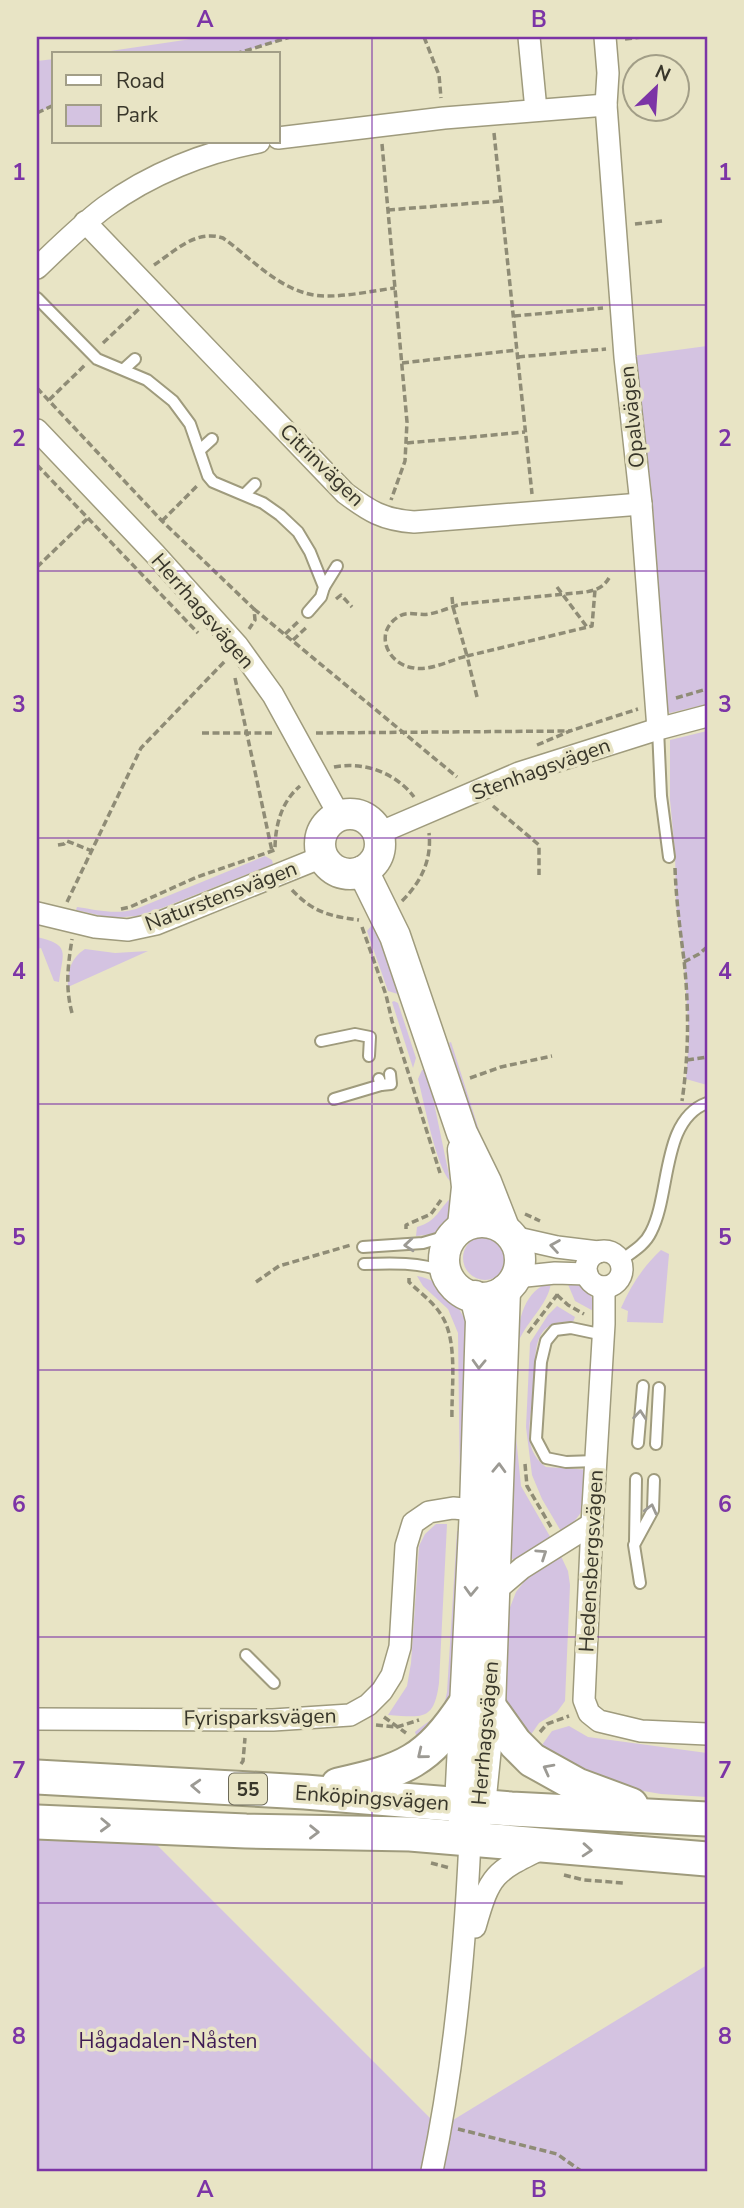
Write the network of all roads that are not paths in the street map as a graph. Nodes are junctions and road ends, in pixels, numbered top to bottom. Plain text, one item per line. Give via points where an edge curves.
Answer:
1 (529, 37) edge
2 (605, 37) edge
3 (606, 105) junction
4 (536, 110) junction
5 (280, 138) edge
6 (252, 144) edge
7 (85, 222) junction
8 (37, 268) edge
9 (37, 298) edge
10 (135, 359) dead end
11 (124, 369) junction
12 (37, 430) edge
13 (212, 439) dead end
14 (201, 449) junction
15 (255, 484) dead end
16 (245, 494) junction
17 (641, 503) junction
18 (337, 566) dead end
19 (324, 587) junction
20 (307, 612) dead end
21 (707, 716) edge
22 (658, 729) junction
23 (340, 815) junction
24 (379, 833) junction
25 (323, 857) junction
26 (672, 861) road end
27 (363, 871) junction
28 (37, 913) edge
29 (370, 1037) junction
30 (321, 1041) dead end
31 (382, 1051) dead end
32 (369, 1056) dead end
33 (383, 1079) dead end
34 (334, 1099) dead end
35 (707, 1102) edge
36 (462, 1133) junction
37 (459, 1230) junction
38 (508, 1233) junction
39 (359, 1245) road end
40 (598, 1252) junction
41 (620, 1261) junction
42 (364, 1264) dead end
43 (446, 1272) junction
44 (596, 1280) junction
45 (511, 1283) junction
46 (475, 1296) junction
47 (604, 1329) junction
48 (643, 1387) dead end
49 (659, 1388) dead end
50 (638, 1443) dead end
51 (656, 1444) dead end
52 (596, 1461) junction
53 (636, 1479) dead end
54 (654, 1480) dead end
55 (486, 1511) junction
56 (592, 1524) junction
57 (635, 1545) junction
58 (640, 1583) dead end
59 (495, 1591) junction
60 (246, 1655) dead end
61 (274, 1684) dead end
62 (478, 1705) junction
63 (37, 1718) edge
64 (707, 1734) edge
65 (37, 1777) edge
66 (305, 1792) junction
67 (470, 1805) junction
68 (656, 1815) junction
69 (707, 1819) edge
70 (37, 1822) edge
71 (470, 1855) junction
72 (707, 1859) edge
73 (554, 1861) junction
74 (462, 1976) junction
75 (432, 2171) edge

1 - 4 street
2 - 3 street, Opalvägen
3 - 4 street
3 - 17 street, Opalvägen
4 - 5 street
6 - 7 street via 168,171
7 - 8 street
7 - 17 street, Citrinvägen via 345,492 372,512 414,522
9 - 11 lane via 93,356
10 - 11 lane
11 - 14 lane via 176,398
12 - 23 street, Herrhagsvägen via 237,645 273,695
13 - 14 lane
14 - 16 lane via 208,476
15 - 16 lane
16 - 19 lane via 294,521
17 - 22 street, Opalvägen
18 - 19 lane
19 - 20 lane
21 - 22 street, Stenhagsvägen
22 - 24 street, Stenhagsvägen via 519,773
22 - 26 lane via 661,796
23 - 24 street via 367,818
23 - 25 street via 320,837
24 - 27 street via 376,860
25 - 27 street via 340,872
25 - 28 street, Naturstensvägen via 156,924 128,930
27 - 36 street via 395,936
29 - 30 lane via 355,1034
29 - 31 lane
29 - 32 lane
33 - 34 lane
35 - 41 lane via 689,1114 678,1130 652,1231
36 - 37 street via 467,1187
36 - 38 street
37 - 38 street via 479,1222 493,1223
37 -> 39 lane via 423,1243
37 - 43 street via 443,1257
40 -> 38 street via 557,1247
38 - 45 street via 520,1259
40 - 41 street via 613,1254
40 - 44 street, Hedensbergsvägen via 587,1266
41 - 44 street via 619,1278 610,1286
42 - 43 lane via 406,1263
43 - 46 street via 455,1287
44 - 45 street via 555,1273
44 - 47 street, Hedensbergsvägen
45 - 46 street via 493,1296
55 -> 45 street, Herrhagsvägen
46 -> 55 street, Herrhagsvägen via 481,1320
47 - 52 street, Hedensbergsvägen
47 - 52 lane via 555,1330 546,1341 536,1439 546,1458
50 -> 48 lane
49 - 51 lane
52 - 56 street, Hedensbergsvägen
53 - 57 lane
57 -> 54 lane via 653,1510
55 - 59 street, Herrhagsvägen
55 -> 62 street, Herrhagsvägen
55 - 63 street, Fyrisparksvägen via 453,1508 429,1512 413,1523 406,1546 400,1647 392,1675 368,1705 350,1715 273,1720
59 -> 56 street via 522,1568
56 - 64 street, Hedensbergsvägen via 584,1700 589,1713 599,1721 641,1731
57 - 58 lane
59 - 62 street, Herrhagsvägen
60 - 61 lane
62 -> 66 main road via 405,1766
62 - 67 street, Herrhagsvägen
68 -> 62 main road via 577,1784 532,1760
66 -> 65 main road, Enköpingsvägen / 55
66 - 67 main road, Enköpingsvägen / 55
67 - 68 main road, Enköpingsvägen / 55
67 - 71 street, Herrhagsvägen
68 - 69 main road, Enköpingsvägen / 55
70 -> 71 main road, Enköpingsvägen / 55 via 410,1834
71 - 73 main road, Enköpingsvägen / 55
71 - 74 street
73 -> 72 main road, Enköpingsvägen / 55
73 - 74 street via 508,1865 495,1877 485,1892
74 - 75 street

